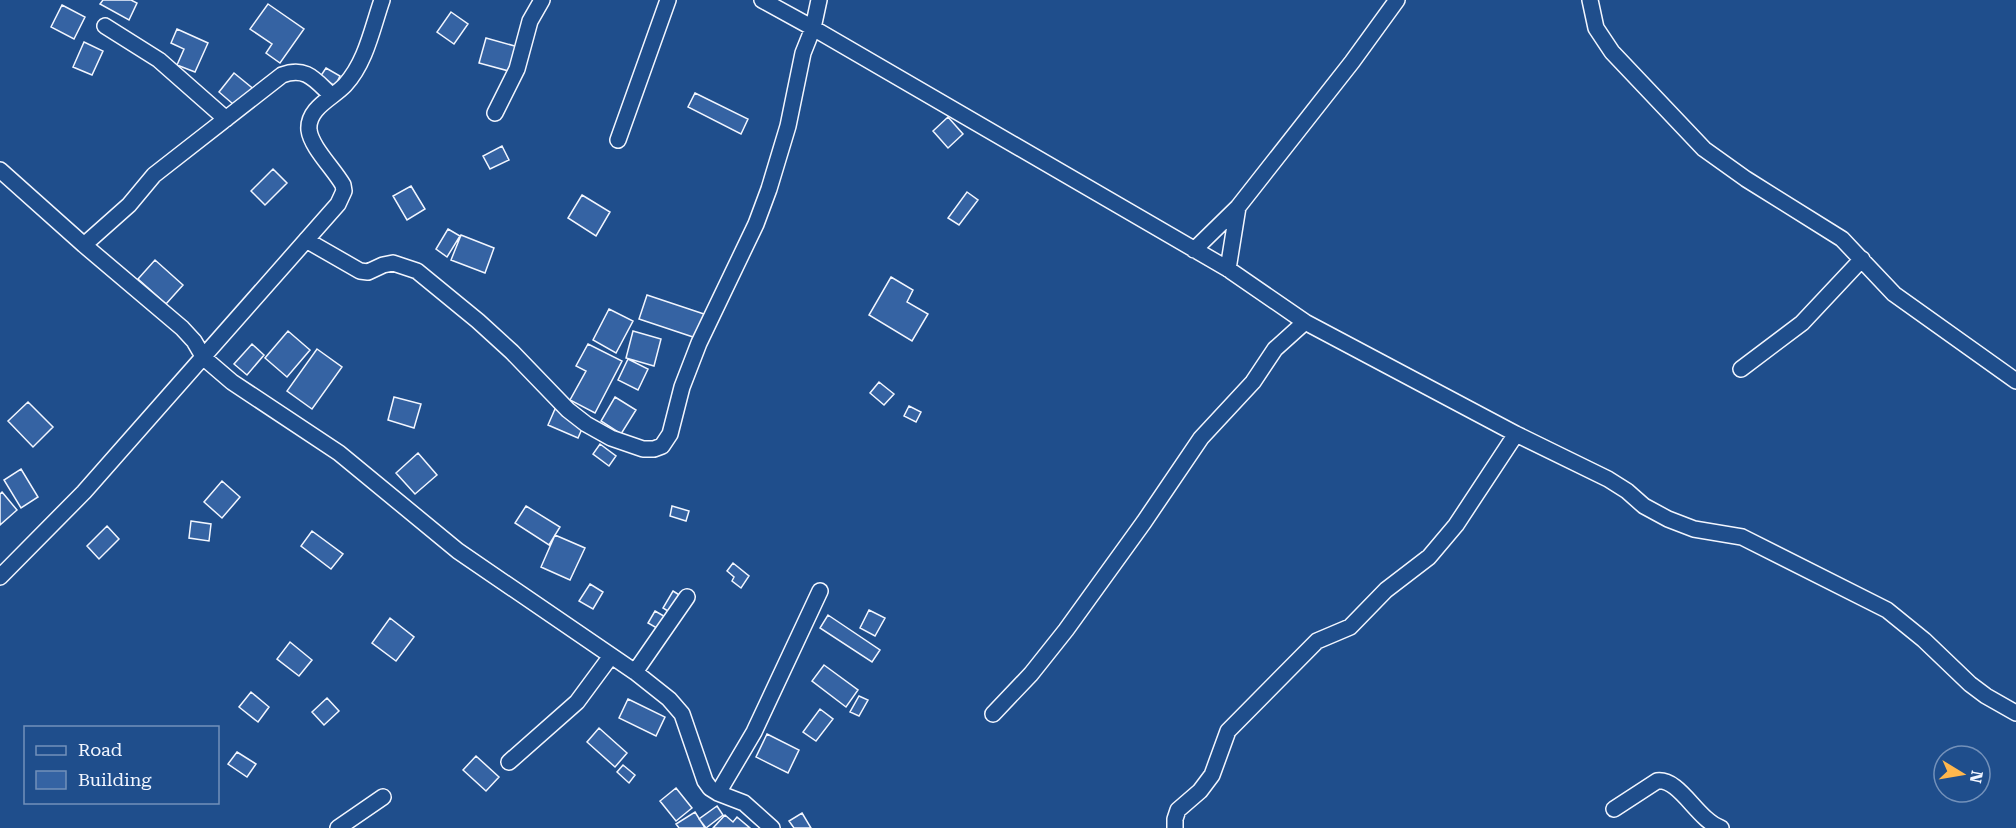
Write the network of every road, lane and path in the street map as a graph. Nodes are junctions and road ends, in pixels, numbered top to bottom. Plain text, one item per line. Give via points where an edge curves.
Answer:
1 (382, 0) edge
2 (542, 0) edge
3 (668, 0) edge
4 (762, 0) edge
5 (819, 0) edge
6 (1397, 0) edge
7 (1590, 0) edge
8 (105, 26) dead end
9 (813, 28) junction
10 (332, 95) junction
11 (495, 113) dead end
12 (226, 119) junction
13 (618, 140) dead end
14 (0, 170) edge
15 (1238, 207) junction
16 (306, 240) junction
17 (84, 245) junction
18 (1194, 250) junction
19 (1862, 259) junction
20 (1228, 269) junction
21 (1305, 322) junction
22 (204, 358) junction
23 (1741, 369) dead end
24 (2016, 381) edge
25 (1516, 434) junction
26 (0, 577) edge
27 (820, 591) dead end
28 (687, 597) dead end
29 (611, 656) junction
30 (635, 672) junction
31 (2016, 713) edge
32 (993, 714) dead end
33 (509, 762) dead end
34 (718, 793) junction
35 (383, 797) dead end
36 (1614, 809) dead end
37 (338, 828) edge
38 (772, 828) edge
39 (1175, 828) edge
40 (1719, 828) edge

1 - 10 street via 359,66
2 - 11 street via 530,21 517,69
3 - 13 street
4 - 9 street
5 - 9 street
6 - 15 street
7 - 19 street via 1596,28 1612,52 1704,149 1842,239
8 - 12 street via 159,60
9 - 16 street via 803,53 788,126 756,224 695,352 670,434 658,448 643,449 586,424 512,352 417,271 393,263 364,272
9 - 18 street
10 - 12 street via 303,72 293,71 282,75
10 - 16 street via 312,116 309,129 344,191 338,204
12 - 17 street via 154,175 129,205
14 - 17 street
15 - 18 street
15 - 20 street
16 - 22 street
17 - 22 street via 182,328
18 - 20 street
19 - 23 street via 1802,323
19 - 24 street via 1894,294
20 - 21 street
21 - 25 street
21 - 32 street via 1275,350 1253,382 1201,438 1066,630
22 - 26 street via 84,492
22 - 29 street via 232,382 339,453 459,550
25 - 31 street via 1608,479 1668,519 1694,529 1742,537 1870,601 1904,622 1978,690
25 - 39 street via 1456,525 1429,557 1386,590 1350,627 1317,641 1228,732 1212,775 1178,810
27 - 34 street via 754,732
28 - 30 street
29 - 30 street
29 - 33 street via 577,702
30 - 34 street via 682,714 705,781
34 - 38 street via 744,803
35 - 37 street
36 - 40 street via 1662,781 1672,785

